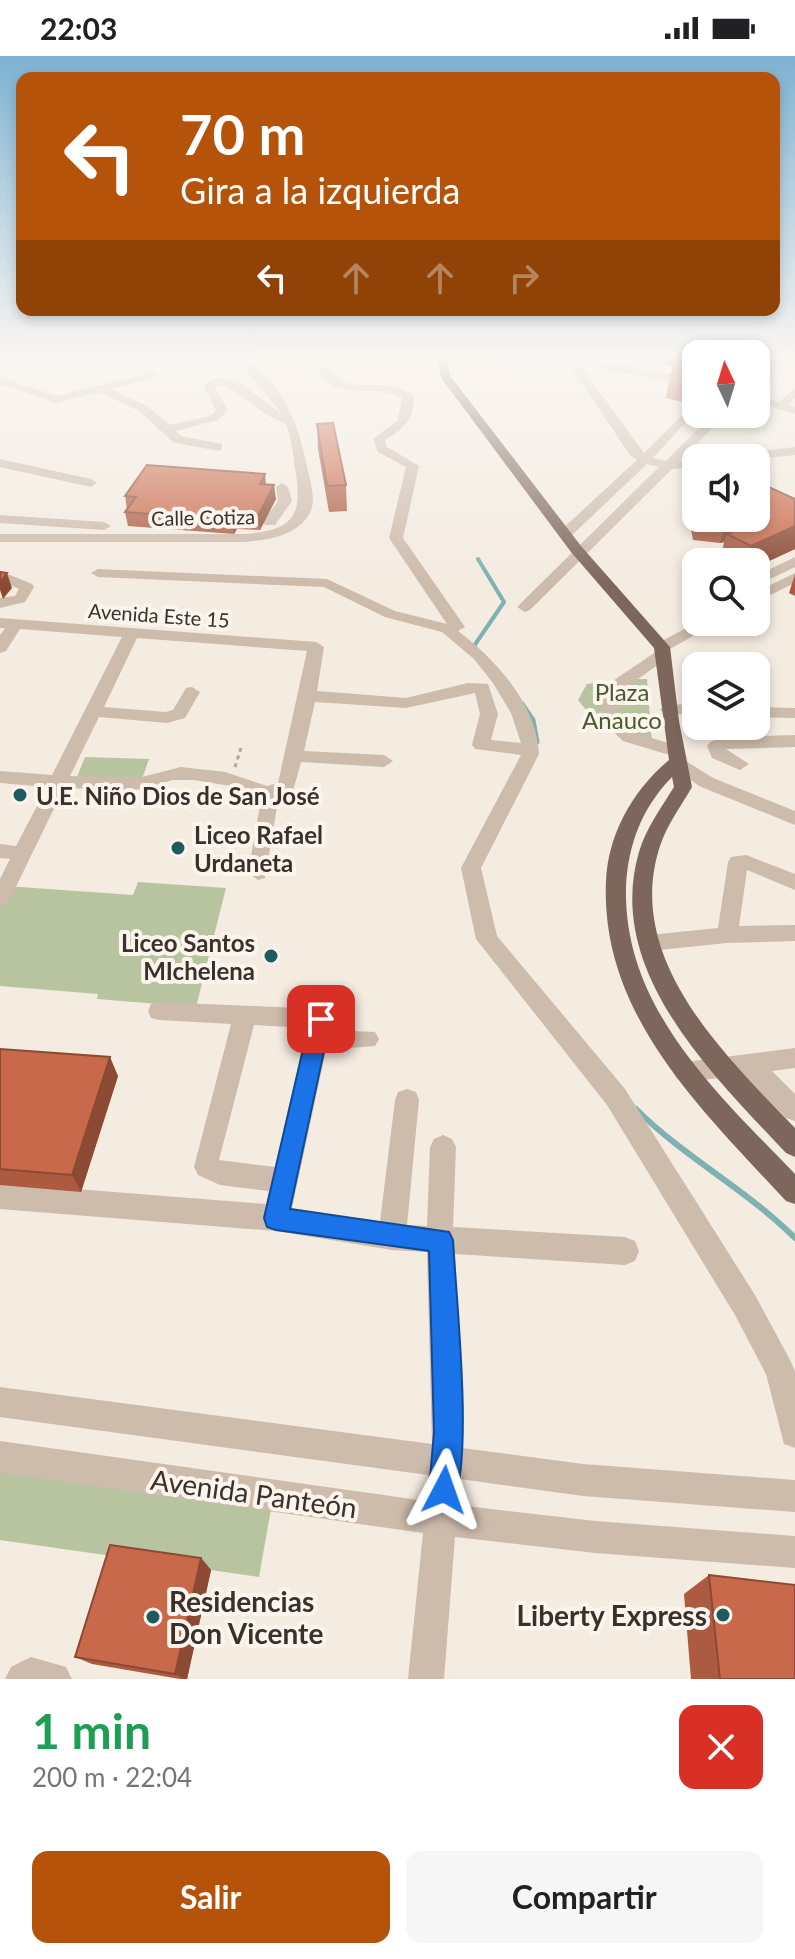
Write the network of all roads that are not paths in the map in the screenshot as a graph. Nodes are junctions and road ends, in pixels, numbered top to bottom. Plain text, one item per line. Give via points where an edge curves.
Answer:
1 (172, 432) edge
2 (293, 432) edge
3 (395, 432) edge
4 (487, 432) edge
5 (620, 432) edge
6 (670, 432) edge
7 (703, 432) edge
8 (218, 447) dead end
9 (795, 451) edge
10 (770, 454) edge
11 (644, 460) junction
12 (0, 463) edge
13 (682, 465) edge
14 (669, 467) junction
15 (91, 483) dead end
16 (306, 501) junction
17 (0, 519) edge
18 (270, 522) dead end
19 (565, 534) junction
20 (0, 538) edge
21 (112, 538) junction
22 (576, 549) junction
23 (795, 561) edge
24 (98, 573) dead end
25 (770, 574) edge
26 (0, 575) edge
27 (795, 577) edge
28 (770, 590) edge
29 (0, 603) edge
30 (525, 607) dead end
31 (7, 624) edge
32 (682, 626) edge
33 (447, 629) junction
34 (132, 633) junction
35 (682, 635) edge
36 (659, 646) junction
37 (0, 648) edge
38 (192, 692) dead end
39 (308, 696) junction
40 (93, 711) junction
41 (682, 713) edge
42 (669, 715) junction
43 (770, 717) edge
44 (682, 718) edge
45 (770, 723) edge
46 (794, 726) edge
47 (530, 750) junction
48 (293, 756) junction
49 (677, 756) junction
50 (384, 761) dead end
51 (740, 764) dead end
52 (0, 777) edge
53 (59, 780) junction
54 (267, 792) junction
55 (795, 810) edge
56 (795, 818) edge
57 (0, 851) edge
58 (22, 854) junction
59 (258, 873) dead end
60 (795, 882) edge
61 (0, 899) edge
62 (795, 933) edge
63 (727, 935) junction
64 (649, 943) junction
65 (159, 1011) dead end
66 (245, 1014) junction
67 (367, 1039) dead end
68 (317, 1040) junction
69 (795, 1058) edge
70 (749, 1064) junction
71 (722, 1067) junction
72 (685, 1072) junction
73 (407, 1100) dead end
74 (795, 1110) edge
75 (795, 1145) edge
76 (443, 1147) dead end
77 (284, 1180) junction
78 (795, 1192) edge
79 (0, 1196) edge
80 (276, 1218) junction
81 (392, 1237) junction
82 (441, 1240) junction
83 (625, 1251) dead end
84 (0, 1402) edge
85 (795, 1433) edge
86 (0, 1457) edge
87 (446, 1462) junction
88 (795, 1496) edge
89 (442, 1520) junction
90 (795, 1552) edge
91 (23, 1679) edge
92 (54, 1679) edge
93 (426, 1679) edge

1 - 8 street via 177,439
2 - 16 street
3 - 33 street via 379,439 382,449 413,466 396,538 457,627
4 - 19 main road
5 - 11 street
6 - 11 street
7 - 14 street
9 - 10 street
11 - 14 street
11 - 19 street
12 - 15 street
13 - 14 street
14 - 22 street
16 - 18 street via 284,494
16 - 21 street, Calle Cotiza via 297,521 269,536
17 - 21 street via 108,526 113,528
19 - 22 main road
20 - 21 street, Calle Cotiza
22 - 30 street
22 - 36 main road
23 - 25 street
24 - 33 street via 327,583 390,614
26 - 29 street via 27,587 20,599
27 - 28 street
31 - 34 street, Avenida Este 15
31 - 37 street
32 - 36 street
33 - 47 street via 473,649 518,709 530,732
34 - 39 street, Avenida Este 15 via 316,647
34 - 40 street
35 - 36 street
36 - 42 main road
36 - 49 street via 613,689 608,718 616,731
38 - 40 street via 179,714 167,718
39 - 47 street via 406,703 482,688 489,714 481,745
39 - 48 street
40 - 53 street
41 - 42 street
42 - 44 street
42 - 49 main road
43 - 46 street
45 - 46 street
46 - 51 street via 716,746 718,754
47 - 85 street via 471,868 487,939 616,1097 776,1360
48 - 50 street
48 - 54 street via 286,787
49 - 55 street
49 - 56 street via 706,782
49 - 64 main road via 683,787 647,856 644,907
49 - 72 main road via 629,824 619,850 614,904 637,997
52 - 53 street
53 - 54 street via 145,783 187,773
53 - 58 street
54 - 59 street via 269,820
57 - 58 street
58 - 61 street
60 - 63 street via 738,862
62 - 63 street
63 - 64 street
64 - 71 main road via 667,992
65 - 66 street
66 - 68 street via 321,1019
66 - 77 street via 207,1167
67 - 68 street
68 - 77 street
69 - 70 street
70 - 71 street
70 - 74 street
71 - 72 street
71 - 75 main road
72 - 78 main road
73 - 81 street
76 - 82 street
77 - 80 street
79 - 80 street
80 - 81 street
81 - 82 street
82 - 83 street
82 - 87 street
84 - 87 street
86 - 89 street, Avenida Panteón
87 - 88 street via 583,1480
87 - 89 street
89 - 90 street, Avenida Panteón via 652,1545
89 - 93 street
91 - 92 street

